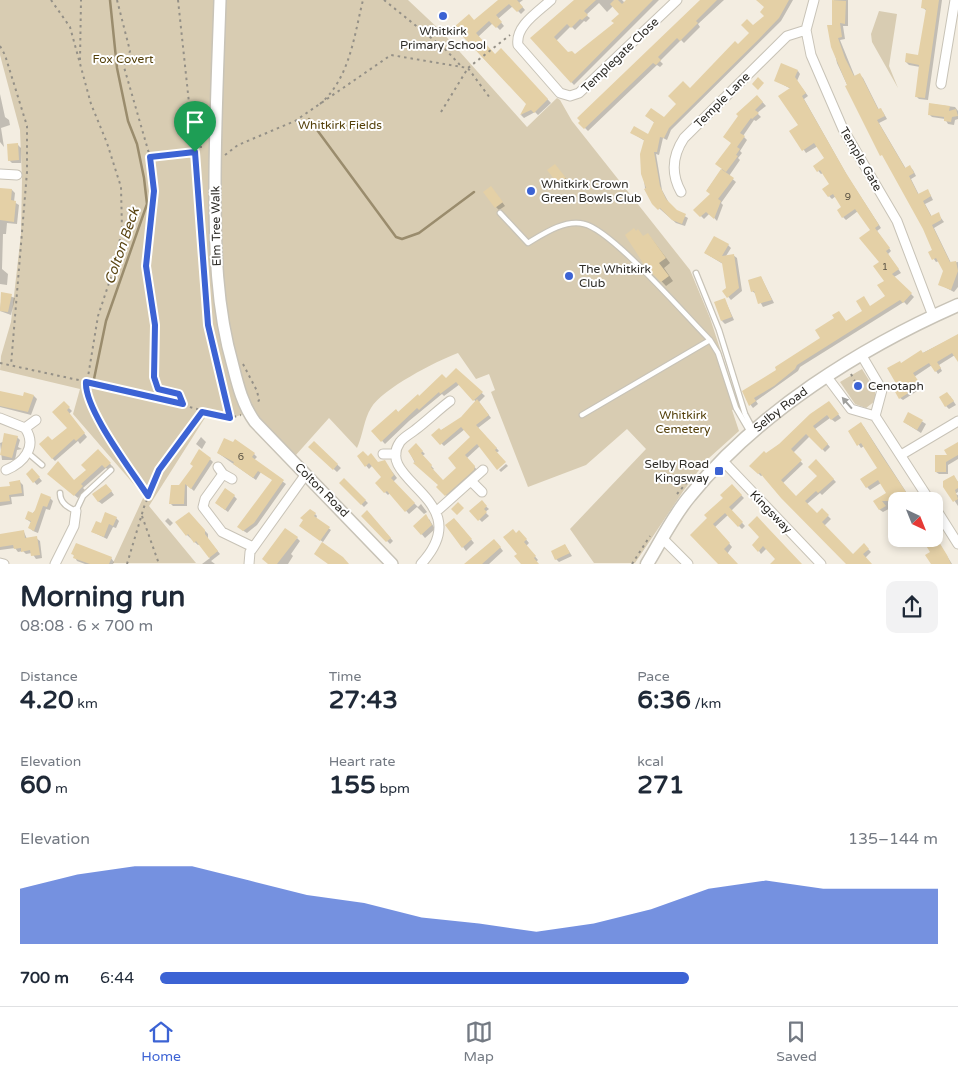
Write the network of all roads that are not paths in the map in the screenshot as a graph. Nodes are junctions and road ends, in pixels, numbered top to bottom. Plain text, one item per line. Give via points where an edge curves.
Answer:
1 (220, 0) edge
2 (551, 0) edge
3 (677, 0) edge
4 (814, 0) edge
5 (955, 0) edge
6 (806, 30) junction
7 (941, 84) dead end
8 (0, 174) edge
9 (17, 175) dead end
10 (681, 192) dead end
11 (500, 213) dead end
12 (696, 273) dead end
13 (958, 305) edge
14 (934, 316) junction
15 (710, 340) junction
16 (862, 356) junction
17 (827, 377) junction
18 (450, 400) dead end
19 (250, 414) joint
20 (582, 415) dead end
21 (875, 416) junction
22 (0, 418) edge
23 (36, 420) dead end
24 (958, 421) edge
25 (25, 428) junction
26 (753, 431) junction
27 (28, 453) junction
28 (382, 454) dead end
29 (396, 454) junction
30 (901, 456) junction
31 (722, 460) junction
32 (42, 465) dead end
33 (112, 470) dead end
34 (483, 470) dead end
35 (3, 472) edge
36 (306, 474) junction
37 (232, 478) dead end
38 (472, 481) junction
39 (482, 492) dead end
40 (924, 492) edge
41 (60, 493) dead end
42 (76, 511) junction
43 (436, 511) junction
44 (943, 520) edge
45 (662, 538) junction
46 (958, 544) edge
47 (253, 548) junction
48 (55, 564) edge
49 (249, 564) edge
50 (392, 564) edge
51 (421, 564) edge
52 (647, 564) edge
53 (688, 564) edge
54 (821, 564) edge

1 - 19 street, Elm Tree Walk via 215,110 215,238 219,302 225,338
2 - 3 street, Templegate Close via 521,28 517,39 521,50 560,93 575,96
4 - 6 street, Temple Gate
5 - 7 street
6 - 10 street, Temple Lane via 787,36 684,138 674,164
6 - 14 street, Temple Gate via 810,55 830,101 897,221
8 - 9 street
11 - 15 lane via 528,243 554,227 584,224 614,241
12 - 26 lane
13 - 14 main road, Selby Road
14 - 16 main road, Selby Road
15 - 20 lane
15 - 26 lane via 718,353 736,408
16 - 17 main road, Selby Road
16 - 21 street via 882,390
21 -> 17 street via 851,409
17 - 26 main road, Selby Road
18 - 29 street via 405,437
19 - 36 street, Colton Road
21 - 30 street
22 - 25 street
23 - 25 street
24 - 30 street
25 - 27 street via 30,438
26 - 31 main road, Selby Road
27 - 32 lane
27 - 35 street via 19,463
28 - 29 street
29 - 43 street via 404,475 429,498
30 - 40 street
31 - 45 main road, Selby Road via 688,497
31 - 54 street, Kingsway
33 - 42 lane via 83,496
34 - 38 street
36 - 47 street
36 - 50 street, Colton Road
37 - 47 street via 220,471 203,507 222,532
38 - 39 street
38 - 43 street
41 - 42 lane via 68,508
42 - 48 street via 74,526
43 - 51 street via 437,533 433,548
44 - 46 street
45 - 52 main road, Selby Road
45 - 53 street
47 - 49 street via 248,556

